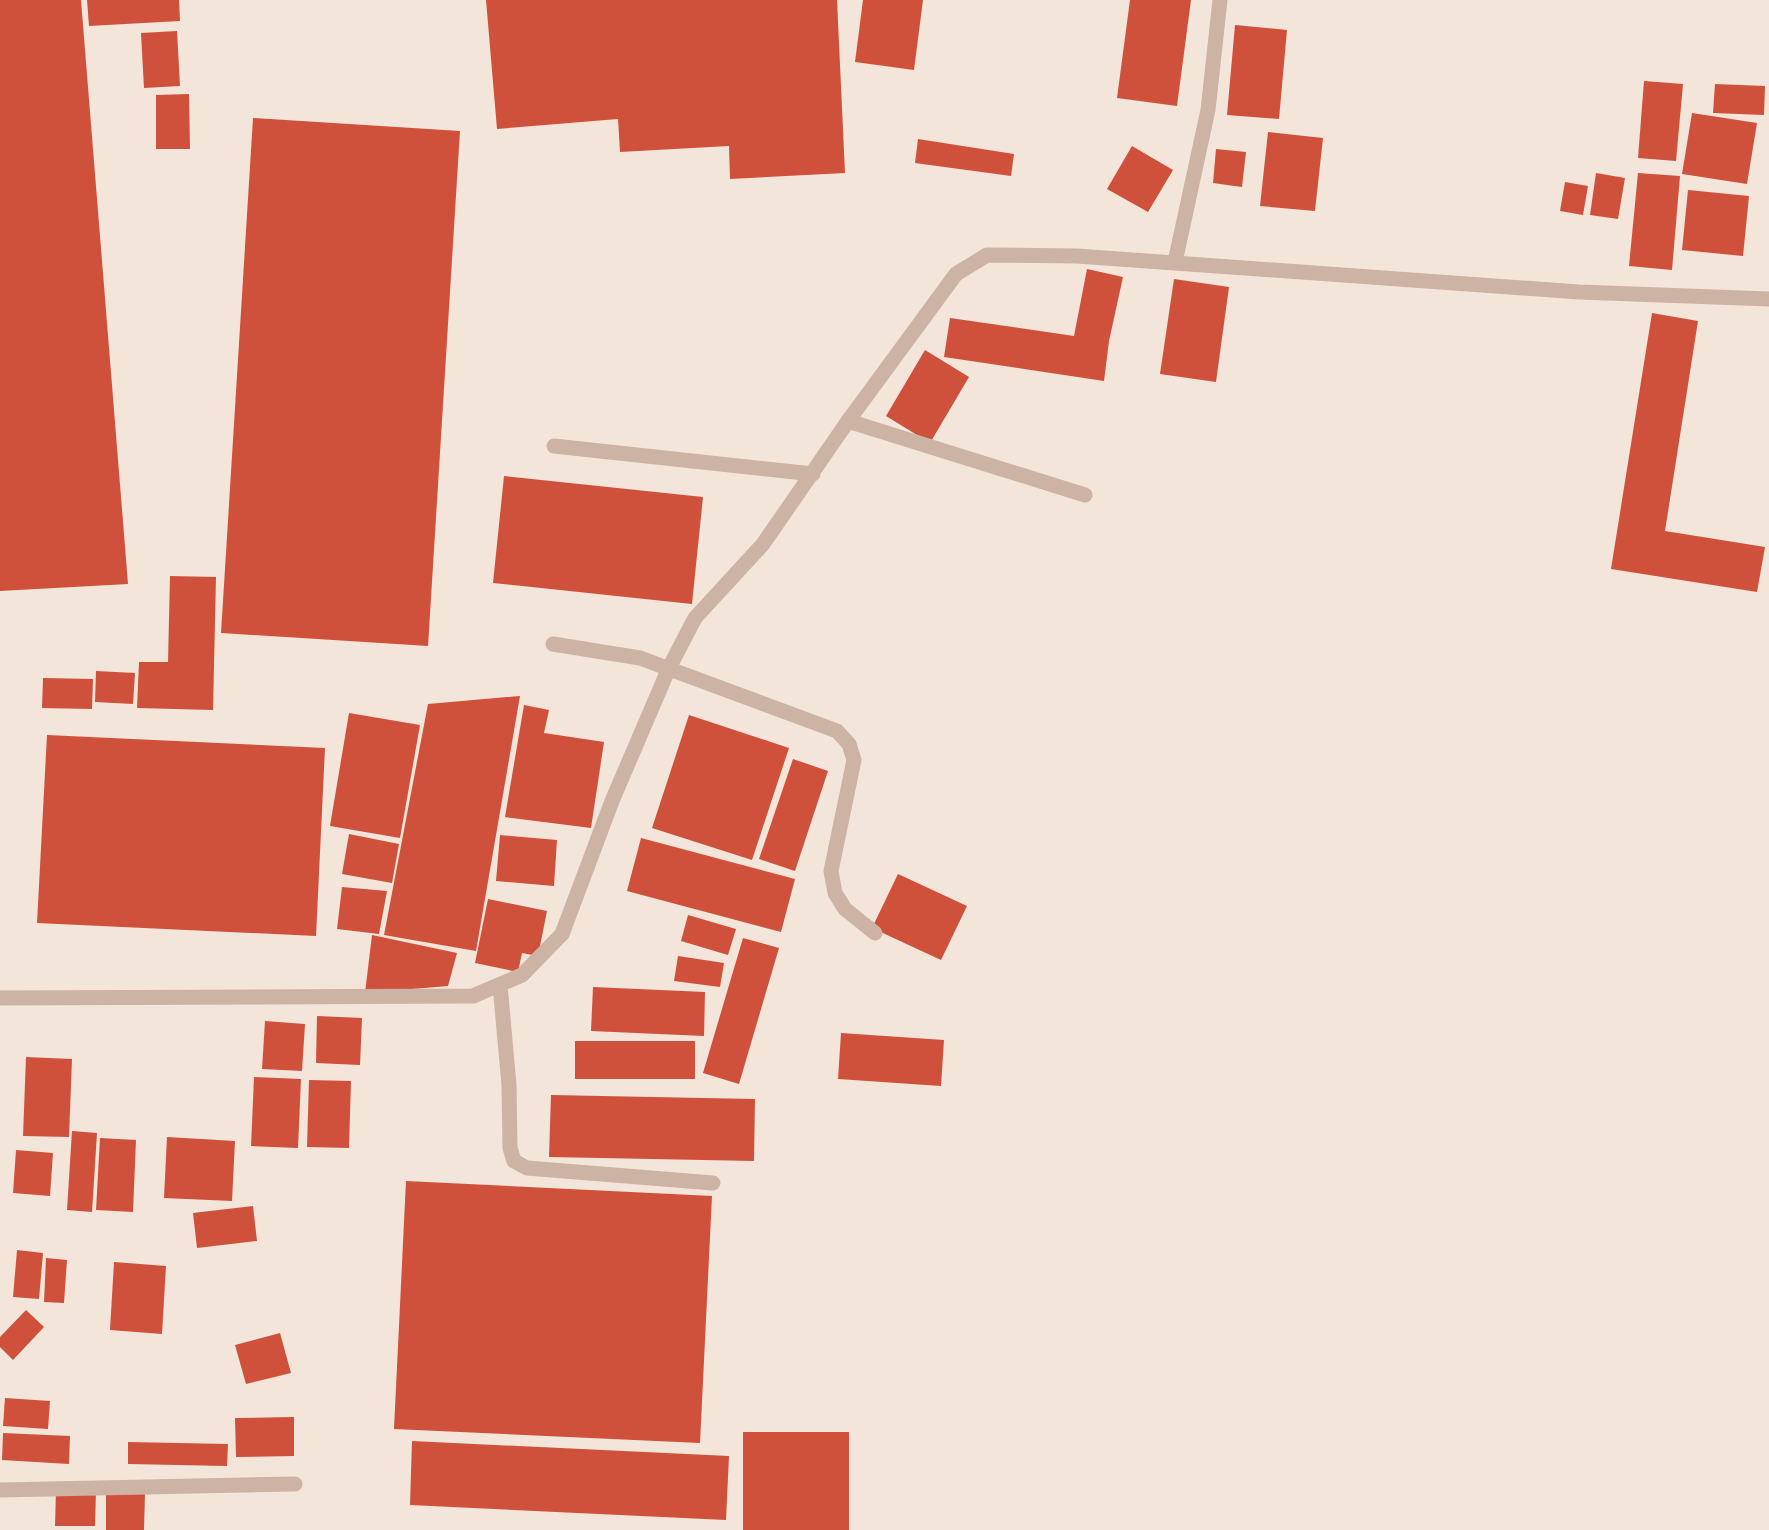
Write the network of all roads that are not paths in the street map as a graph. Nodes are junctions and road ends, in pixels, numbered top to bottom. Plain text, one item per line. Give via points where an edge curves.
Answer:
1 (1220, 0) edge
2 (1175, 262) junction
3 (1769, 299) edge
4 (848, 421) junction
5 (554, 446) dead end
6 (813, 474) junction
7 (1085, 495) dead end
8 (553, 644) dead end
9 (669, 668) junction
10 (875, 933) dead end
11 (500, 985) junction
12 (0, 998) edge
13 (712, 1183) dead end
14 (295, 1484) dead end
15 (0, 1490) edge

1 - 2 street via 1208,110
2 - 3 street via 1579,292
2 - 4 street via 987,255 956,274
4 - 6 street
4 - 7 street
5 - 6 street
6 - 9 street via 763,544 695,618
8 - 9 street via 640,658
9 - 10 street via 837,731 849,744 854,760 831,871 835,893 845,909
9 - 11 street via 612,801 562,934 522,975
11 - 12 street via 473,996
11 - 13 street via 514,1161 527,1168
14 - 15 street

